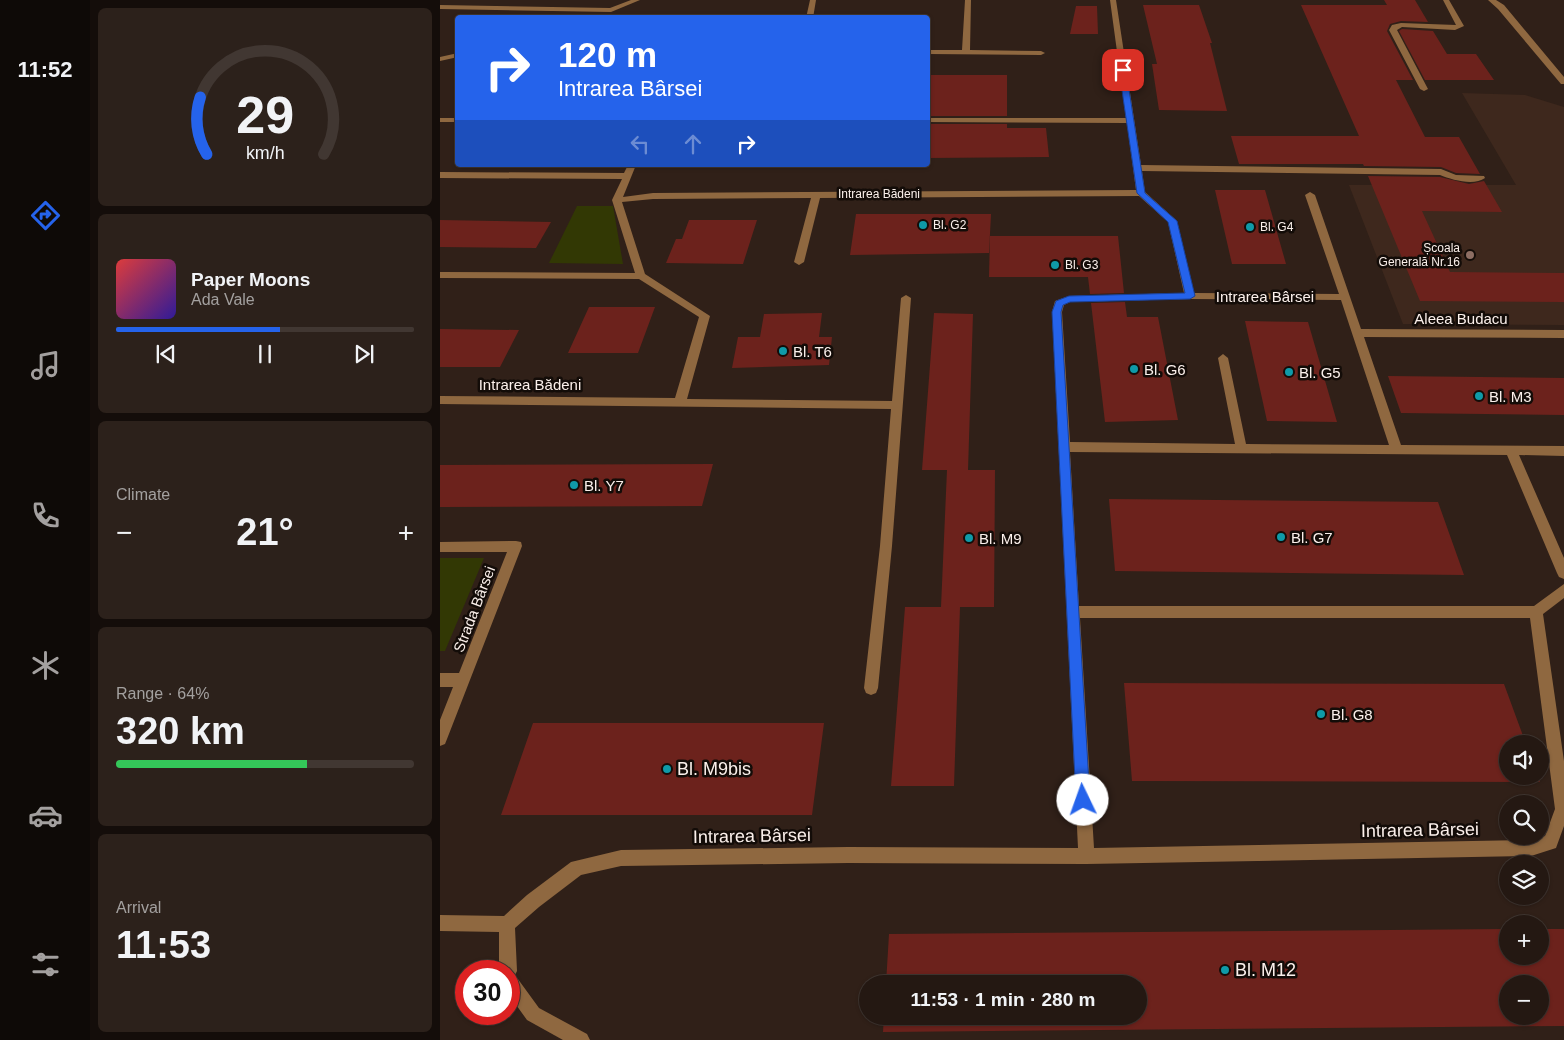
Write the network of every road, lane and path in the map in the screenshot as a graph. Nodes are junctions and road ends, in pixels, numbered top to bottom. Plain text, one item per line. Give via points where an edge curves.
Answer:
1 (637, 0) edge
2 (813, 0) edge
3 (968, 0) edge
4 (1113, 0) edge
5 (1446, 0) edge
6 (1491, 0) edge
7 (440, 7) edge
8 (503, 8) junction
9 (611, 14) edge
10 (498, 15) edge
11 (810, 15) edge
12 (930, 52) edge
13 (966, 52) junction
14 (1041, 53) dead end
15 (455, 56) edge
16 (440, 59) edge
17 (1564, 82) edge
18 (1424, 89) dead end
19 (440, 120) edge
20 (455, 120) edge
21 (930, 120) edge
22 (1130, 121) junction
23 (631, 167) edge
24 (1138, 168) junction
25 (440, 175) edge
26 (627, 176) junction
27 (1481, 178) dead end
28 (1141, 193) junction
29 (816, 194) junction
30 (1310, 195) dead end
31 (617, 200) junction
32 (799, 262) dead end
33 (440, 275) edge
34 (641, 276) junction
35 (1190, 296) junction
36 (1345, 297) junction
37 (906, 298) dead end
38 (1357, 333) junction
39 (1564, 334) edge
40 (1223, 358) dead end
41 (440, 400) edge
42 (680, 402) junction
43 (896, 404) junction
44 (1064, 447) junction
45 (1241, 447) junction
46 (1396, 448) junction
47 (1511, 450) junction
48 (1564, 451) edge
49 (440, 547) edge
50 (1564, 573) edge
51 (1564, 590) edge
52 (1073, 612) junction
53 (1536, 612) junction
54 (440, 680) edge
55 (464, 680) junction
56 (870, 688) dead end
57 (440, 739) edge
58 (1086, 856) junction
59 (440, 923) edge
60 (507, 924) junction
61 (508, 960) edge
62 (520, 996) edge
63 (581, 1040) edge

1 - 9 street
2 - 11 street
3 - 13 street
4 - 22 street
5 - 18 street via 1460,26 1401,25 1393,30
6 - 17 street via 1501,7
7 - 8 street
8 - 9 street
8 - 10 street
12 - 13 street
13 - 14 street
15 - 16 street
19 - 20 street
21 - 22 street
22 - 24 street
23 - 26 street
24 - 27 street via 1440,172 1455,178
24 - 28 street
25 - 26 street
26 - 31 street
28 - 29 street, Intrarea Bădeni
28 - 35 street via 1172,221
29 - 31 street, Intrarea Bădeni via 653,196
29 - 32 street
30 - 36 street
31 - 34 street
33 - 34 street
34 - 42 street via 705,316
35 - 36 street, Intrarea Bârsei
35 - 44 street, Intrarea Bârsei via 1069,299 1059,303
36 - 38 street
37 - 43 street
38 - 39 street, Aleea Budacu
38 - 46 street
40 - 45 street
41 - 42 street, Intrarea Bădeni
42 - 43 street, Intrarea Bădeni
43 - 56 street via 886,546
44 - 45 street
44 - 52 street, Intrarea Bârsei
45 - 46 street
46 - 47 street
47 - 48 street
47 - 50 street
49 - 55 street, Strada Bârsei via 516,546
51 - 53 street
52 - 53 street
52 - 58 street, Intrarea Bârsei
53 - 58 street, Intrarea Bârsei via 1563,809 1550,842 1531,848
54 - 55 street
55 - 57 street, Strada Bârsei
58 - 60 street, Intrarea Bârsei via 621,858 577,868
59 - 60 street
60 - 61 street
62 - 63 street via 533,1014

